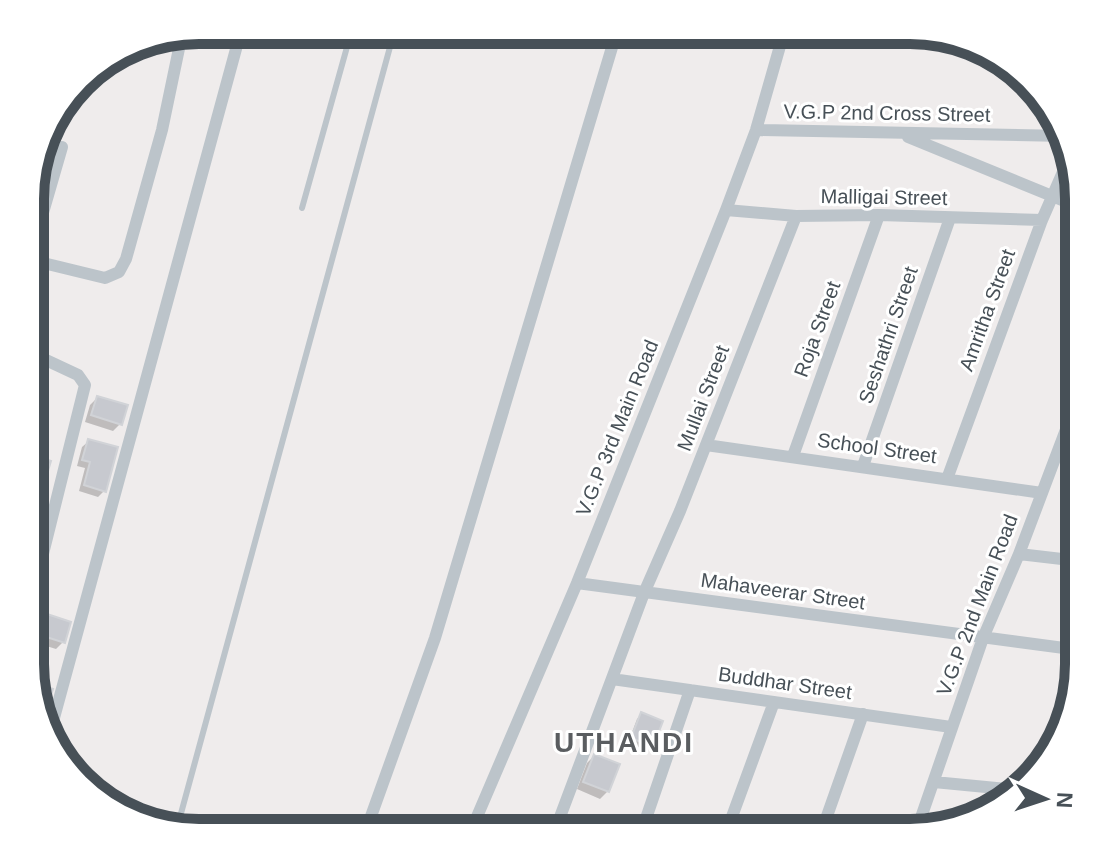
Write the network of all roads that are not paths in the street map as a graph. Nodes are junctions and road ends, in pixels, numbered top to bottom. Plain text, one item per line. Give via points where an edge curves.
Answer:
1 (237, 44) edge
2 (354, 44) edge
3 (391, 44) edge
4 (613, 44) edge
5 (781, 44) edge
6 (180, 45) edge
7 (756, 130) junction
8 (899, 133) junction
9 (1051, 136) edge
10 (62, 147) dead end
11 (1063, 173) edge
12 (1053, 196) junction
13 (1065, 201) edge
14 (302, 208) dead end
15 (44, 209) edge
16 (726, 210) junction
17 (879, 215) junction
18 (796, 216) junction
19 (950, 218) junction
20 (1042, 220) junction
21 (44, 263) edge
22 (44, 359) edge
23 (1065, 432) edge
24 (706, 445) junction
25 (793, 456) junction
26 (863, 466) junction
27 (947, 479) junction
28 (1042, 493) junction
29 (44, 550) edge
30 (1019, 554) junction
31 (1065, 559) edge
32 (577, 583) junction
33 (644, 593) junction
34 (983, 638) junction
35 (1065, 648) edge
36 (612, 679) junction
37 (690, 690) junction
38 (774, 702) junction
39 (863, 714) junction
40 (54, 718) edge
41 (951, 727) junction
42 (934, 782) junction
43 (1002, 789) edge
44 (180, 818) edge
45 (370, 819) edge
46 (476, 819) edge
47 (559, 819) edge
48 (646, 819) edge
49 (731, 819) edge
50 (826, 819) edge
51 (921, 819) edge

1 - 40 street
2 - 14 lane via 347,47
3 - 44 lane
4 - 45 street via 435,638
5 - 7 street, V.G.P 3rd Main Road
6 - 21 street via 162,130 119,272 105,278
7 - 8 street, V.G.P 2nd Cross Street
7 - 16 street, V.G.P 3rd Main Road
8 - 9 street, V.G.P 2nd Cross Street
8 - 12 street
10 - 15 street
11 - 12 street, Amritha Street
12 - 13 street
12 - 20 street, Amritha Street
16 - 18 street, Malligai Street
16 - 32 street, V.G.P 3rd Main Road
17 - 18 street, Malligai Street
17 - 19 street, Malligai Street
17 - 25 street, Roja Street
18 - 24 street, Mullai Street
19 - 20 street, Malligai Street
19 - 26 street, Seshathri Street
20 - 27 street, Amritha Street
22 - 29 street via 78,375 85,385
23 - 28 street, V.G.P 2nd Main Road
24 - 25 street, School Street
24 - 33 street, Mullai Street
25 - 26 street, School Street
26 - 27 street, School Street
27 - 28 street, School Street
28 - 30 street, V.G.P 2nd Main Road
30 - 31 street
30 - 34 street, V.G.P 2nd Main Road
32 - 33 street, Mahaveerar Street
32 - 46 street, V.G.P 3rd Main Road
33 - 34 street, Mahaveerar Street
33 - 36 street, Mullai Street
34 - 35 street, Mahaveerar Street
34 - 41 street, V.G.P 2nd Main Road
36 - 37 street, Buddhar Street
36 - 47 street, Mullai Street
37 - 38 street, Buddhar Street
37 - 48 street
38 - 39 street, Buddhar Street
38 - 49 street
39 - 41 street, Buddhar Street
39 - 50 street
41 - 42 street, V.G.P 2nd Main Road
42 - 43 street
42 - 51 street, V.G.P 2nd Main Road

